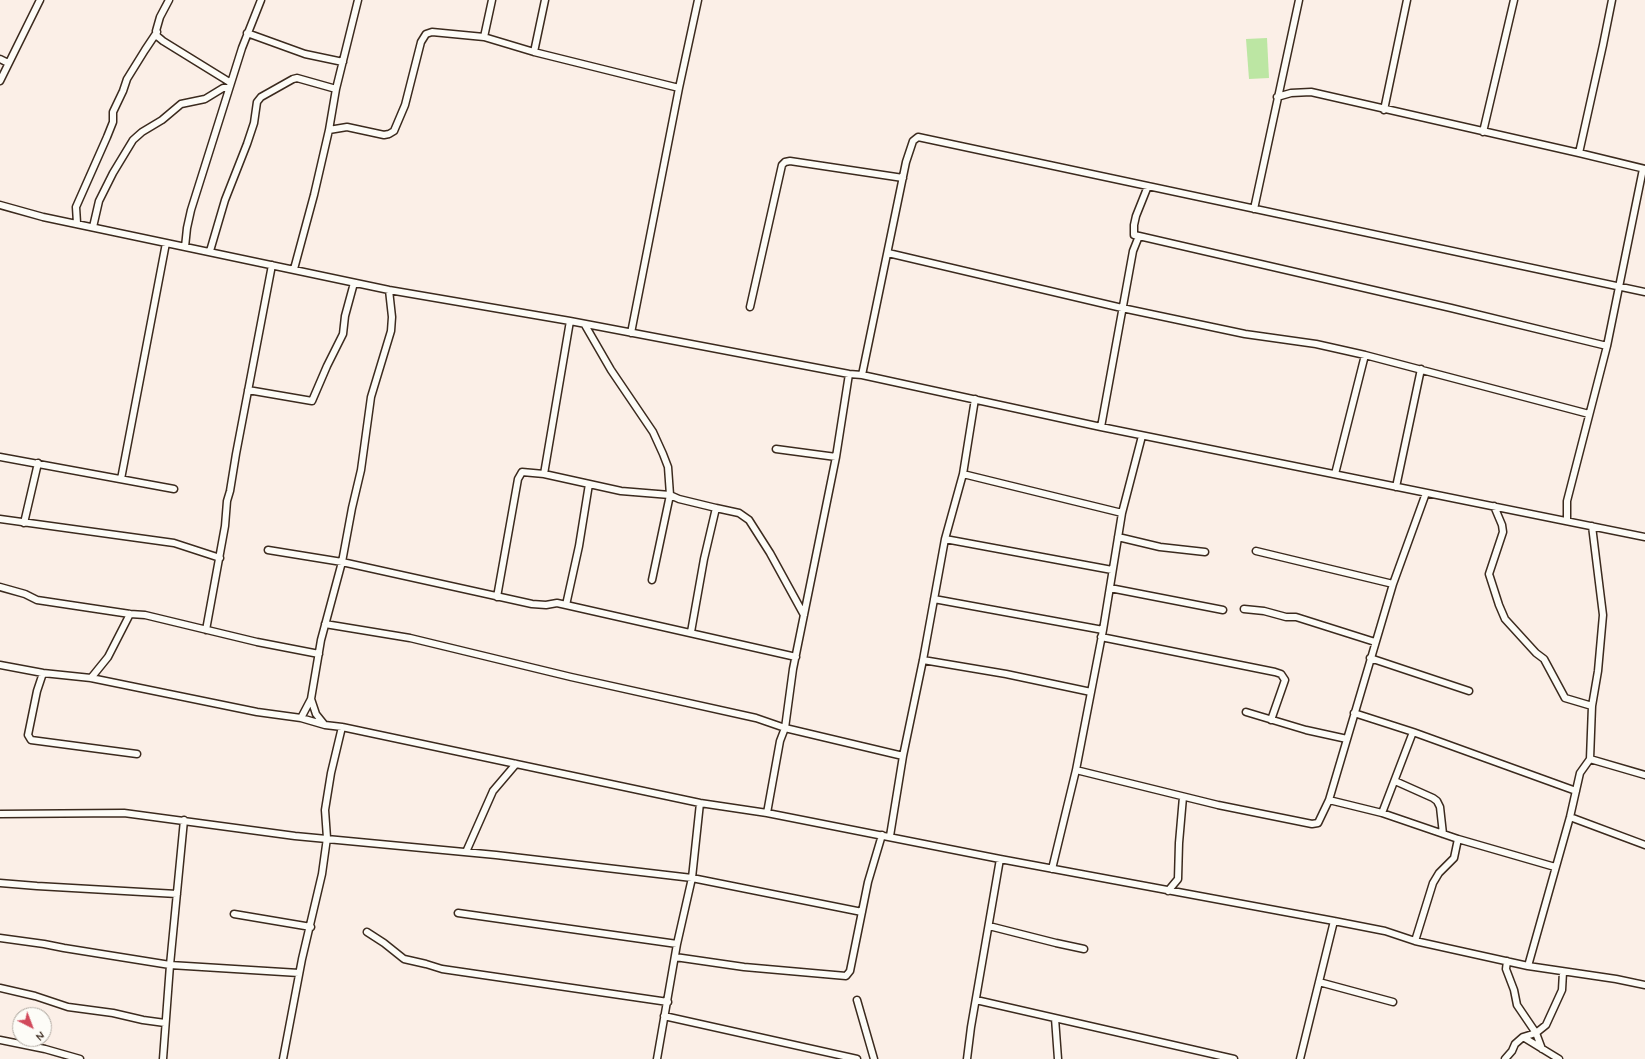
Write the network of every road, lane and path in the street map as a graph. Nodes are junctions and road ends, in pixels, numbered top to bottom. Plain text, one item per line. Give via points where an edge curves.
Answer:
1 (40, 0) edge
2 (169, 0) edge
3 (261, 0) edge
4 (358, 0) edge
5 (492, 0) edge
6 (545, 0) edge
7 (698, 0) edge
8 (1299, 0) edge
9 (1407, 0) edge
10 (1514, 0) edge
11 (1612, 0) edge
12 (157, 32) junction
13 (247, 33) junction
14 (484, 36) junction
15 (534, 52) junction
16 (0, 59) edge
17 (343, 62) junction
18 (8, 63) junction
19 (1, 78) edge
20 (230, 85) junction
21 (679, 88) junction
22 (336, 89) junction
23 (1277, 97) junction
24 (1384, 110) junction
25 (329, 130) junction
26 (1483, 132) junction
27 (1579, 153) junction
28 (1644, 169) edge
29 (903, 178) junction
30 (1148, 186) junction
31 (0, 205) edge
32 (1254, 209) junction
33 (77, 223) junction
34 (93, 227) junction
35 (1139, 236) junction
36 (166, 243) junction
37 (185, 247) junction
38 (210, 251) junction
39 (888, 253) junction
40 (272, 265) junction
41 (294, 270) junction
42 (354, 283) junction
43 (1619, 286) junction
44 (389, 290) junction
45 (1645, 292) edge
46 (750, 307) dead end
47 (1122, 308) junction
48 (570, 321) junction
49 (585, 325) junction
50 (631, 333) junction
51 (1607, 346) junction
52 (1365, 355) junction
53 (1422, 369) junction
54 (850, 374) junction
55 (862, 375) junction
56 (248, 390) junction
57 (975, 398) junction
58 (1589, 414) junction
59 (1101, 428) junction
60 (1142, 436) junction
61 (776, 449) dead end
62 (0, 456) edge
63 (836, 457) junction
64 (38, 463) junction
65 (544, 474) junction
66 (963, 474) junction
67 (1335, 474) junction
68 (121, 479) junction
69 (589, 484) junction
70 (1396, 487) junction
71 (174, 489) dead end
72 (1426, 493) junction
73 (670, 495) junction
74 (1494, 506) junction
75 (716, 508) junction
76 (1122, 513) junction
77 (0, 519) edge
78 (1567, 521) junction
79 (24, 523) junction
80 (1592, 526) junction
81 (1118, 537) junction
82 (1645, 537) edge
83 (945, 539) junction
84 (268, 550) dead end
85 (1256, 551) dead end
86 (1205, 552) dead end
87 (220, 558) junction
88 (342, 562) junction
89 (1112, 570) junction
90 (652, 580) dead end
91 (1393, 584) junction
92 (0, 587) edge
93 (1110, 588) junction
94 (497, 597) junction
95 (934, 598) junction
96 (566, 605) junction
97 (1244, 609) dead end
98 (1223, 610) dead end
99 (130, 614) junction
100 (804, 615) junction
101 (325, 624) junction
102 (206, 630) junction
103 (1103, 630) junction
104 (691, 632) junction
105 (1101, 637) junction
106 (1375, 642) junction
107 (319, 654) junction
108 (796, 656) junction
109 (1370, 658) junction
110 (923, 660) junction
111 (0, 665) edge
112 (43, 674) junction
113 (91, 678) junction
114 (1469, 691) dead end
115 (1091, 692) junction
116 (311, 700) junction
117 (1592, 706) junction
118 (1246, 712) dead end
119 (1354, 713) junction
120 (301, 718) junction
121 (1272, 720) junction
122 (325, 725) junction
123 (342, 727) junction
124 (785, 728) junction
125 (1413, 732) junction
126 (1347, 739) junction
127 (137, 754) dead end
128 (903, 756) junction
129 (1590, 760) junction
130 (516, 764) junction
131 (1076, 770) junction
132 (1645, 775) edge
133 (1395, 781) junction
134 (1576, 791) junction
135 (1183, 797) junction
136 (1329, 800) junction
137 (700, 803) junction
138 (767, 813) junction
139 (1382, 813) junction
140 (0, 814) edge
141 (1570, 817) junction
142 (184, 820) junction
143 (1443, 834) junction
144 (882, 835) junction
145 (890, 836) junction
146 (327, 838) junction
147 (1458, 839) junction
148 (1645, 846) edge
149 (466, 852) junction
150 (1000, 859) junction
151 (1555, 867) junction
152 (1052, 869) junction
153 (692, 878) junction
154 (0, 882) edge
155 (1168, 891) junction
156 (177, 894) junction
157 (862, 912) junction
158 (458, 913) dead end
159 (234, 914) dead end
160 (1334, 921) junction
161 (989, 926) junction
162 (311, 927) junction
163 (367, 932) dead end
164 (0, 938) edge
165 (1416, 941) junction
166 (677, 944) junction
167 (1084, 949) dead end
168 (675, 957) junction
169 (1507, 961) junction
170 (170, 965) junction
171 (1528, 966) junction
172 (1563, 972) junction
173 (299, 973) junction
174 (1319, 982) junction
175 (1645, 985) edge
176 (0, 988) edge
177 (857, 1000) dead end
178 (976, 1000) junction
179 (668, 1002) junction
180 (1393, 1002) dead end
181 (664, 1016) junction
182 (1055, 1018) junction
183 (165, 1023) junction
184 (1536, 1033) junction
185 (1523, 1037) junction
186 (0, 1040) edge
187 (1542, 1050) junction
188 (163, 1058) edge
189 (80, 1059) edge
190 (170, 1059) edge
191 (283, 1059) edge
192 (656, 1059) edge
193 (857, 1059) edge
194 (874, 1059) edge
195 (967, 1059) edge
196 (1058, 1059) edge
197 (1234, 1059) edge
198 (1300, 1059) edge
199 (1506, 1059) edge
200 (1560, 1059) edge

1 - 18 street
2 - 12 street via 160,17
3 - 13 street
4 - 17 street
5 - 14 street
6 - 15 street
7 - 21 street
8 - 23 street
9 - 24 street
10 - 26 street
11 - 27 street
12 - 20 street via 157,36 163,41
12 - 33 street via 127,78 114,112 113,122 76,207
13 - 17 street via 305,54
13 - 20 street
14 - 15 street
14 - 25 street via 443,32 426,34 419,48 405,105 396,128 391,133 344,127
15 - 21 street
16 - 18 street
17 - 22 street
18 - 19 street
20 - 34 street via 205,99 181,104 134,140 99,201
20 - 37 street via 191,210
21 - 50 street
22 - 25 street
22 - 38 street via 297,78 261,97 257,102 254,123 225,200
23 - 24 street via 1292,92 1311,92
23 - 32 street
24 - 26 street
25 - 41 street
26 - 27 street
27 - 28 street
28 - 43 street
29 - 30 street via 913,141 920,137
29 - 39 street
29 - 46 street via 790,161 782,165
30 - 32 street
30 - 35 street via 1134,225 1134,235
31 - 33 street
32 - 43 street
33 - 34 street
34 - 36 street
35 - 47 street via 1133,251
35 - 51 street
36 - 37 street
36 - 68 street
37 - 38 street
38 - 40 street
39 - 47 street
39 - 55 street
40 - 41 street
40 - 56 street
41 - 42 street
42 - 44 street
42 - 56 street via 343,334 312,401
43 - 45 street
43 - 51 street
44 - 48 street
44 - 88 street via 391,331 371,397 361,470
47 - 52 street via 1245,334 1316,344
47 - 59 street
48 - 49 street
48 - 65 street
49 - 50 street
49 - 73 street via 611,370 653,432 668,468
50 - 54 street
51 - 58 street
52 - 53 street
52 - 67 street
53 - 58 street
53 - 70 street
54 - 55 street
54 - 63 street
55 - 57 street
56 - 87 street via 227,501
57 - 59 street
57 - 66 street
58 - 78 street via 1567,501
59 - 60 street
60 - 67 street
60 - 76 street
61 - 63 street
62 - 64 street
63 - 100 street
64 - 68 street
64 - 79 street
65 - 69 street
65 - 94 street via 525,471 519,475
66 - 76 street
66 - 83 street
67 - 70 street
68 - 71 street
69 - 73 street via 622,491
69 - 96 street
70 - 72 street
72 - 74 street
72 - 91 street
73 - 75 street
73 - 90 street
74 - 78 street
74 - 117 street via 1503,532 1489,574 1505,619 1544,659 1566,698
75 - 100 street via 740,513 749,520
75 - 104 street
76 - 81 street
77 - 79 street
78 - 80 street
79 - 87 street via 174,543
80 - 82 street
80 - 117 street via 1603,614
81 - 86 street via 1160,547
81 - 89 street
83 - 89 street
83 - 95 street
84 - 88 street
85 - 91 street
87 - 102 street
88 - 94 street
88 - 101 street
89 - 93 street
91 - 106 street
92 - 99 street via 37,600
93 - 98 street
93 - 103 street
94 - 96 street via 532,604
95 - 103 street
95 - 110 street
96 - 104 street
97 - 106 street via 1296,617
99 - 102 street via 145,615
99 - 113 street via 108,657
100 - 108 street
101 - 107 street
101 - 124 street via 410,638 756,718
102 - 107 street
103 - 105 street
104 - 108 street
105 - 115 street
105 - 121 street via 1281,674 1285,680
106 - 109 street
107 - 116 street
108 - 124 street
109 - 114 street
109 - 119 street
110 - 115 street
110 - 128 street
111 - 112 street
112 - 113 street
112 - 127 street via 28,735 31,740
113 - 120 street via 242,709
115 - 131 street
116 - 120 street
116 - 122 street via 316,714
117 - 129 street
118 - 121 street
119 - 125 street
119 - 126 street
120 - 122 street
121 - 126 street
122 - 123 street
123 - 130 street
123 - 146 street via 327,795
124 - 128 street
124 - 138 street via 780,741
125 - 133 street
125 - 134 street
126 - 136 street
128 - 145 street
129 - 132 street
129 - 134 street via 1580,773
130 - 137 street
130 - 149 street via 493,791
131 - 135 street
131 - 152 street
133 - 139 street
133 - 143 street via 1437,801 1440,806
134 - 141 street
135 - 136 street via 1316,824 1320,821
135 - 155 street via 1178,879
136 - 139 street
137 - 138 street
137 - 153 street
138 - 144 street
139 - 143 street
140 - 142 street via 124,813
141 - 148 street
141 - 151 street
142 - 146 street via 295,836
142 - 156 street
143 - 147 street
144 - 145 street
144 - 157 street
145 - 150 street
146 - 149 street
146 - 162 street
147 - 151 street
147 - 165 street via 1454,858 1433,883
149 - 153 street
150 - 152 street
150 - 161 street
151 - 171 street
152 - 155 street
153 - 157 street
153 - 166 street
154 - 156 street
155 - 160 street
156 - 170 street
157 - 168 street via 850,971 844,976 744,967
158 - 166 street
159 - 162 street
160 - 165 street via 1385,931
160 - 174 street
161 - 167 street
161 - 178 street
162 - 173 street
163 - 179 street via 404,959 442,969
164 - 170 street
165 - 169 street
166 - 168 street
168 - 179 street
169 - 171 street
169 - 184 street via 1506,969 1517,1004
170 - 173 street
170 - 183 street
171 - 172 street
172 - 175 street
172 - 184 street via 1562,990 1558,1001 1546,1025
173 - 191 street
174 - 180 street
174 - 198 street
176 - 183 street via 68,1007
177 - 194 street
178 - 182 street
178 - 195 street
179 - 181 street
181 - 192 street
181 - 193 street
182 - 196 street
182 - 197 street
183 - 188 street
184 - 185 street
184 - 187 street
185 - 187 street
185 - 199 street via 1515,1044
186 - 189 street via 45,1048
187 - 200 street
188 - 190 street

